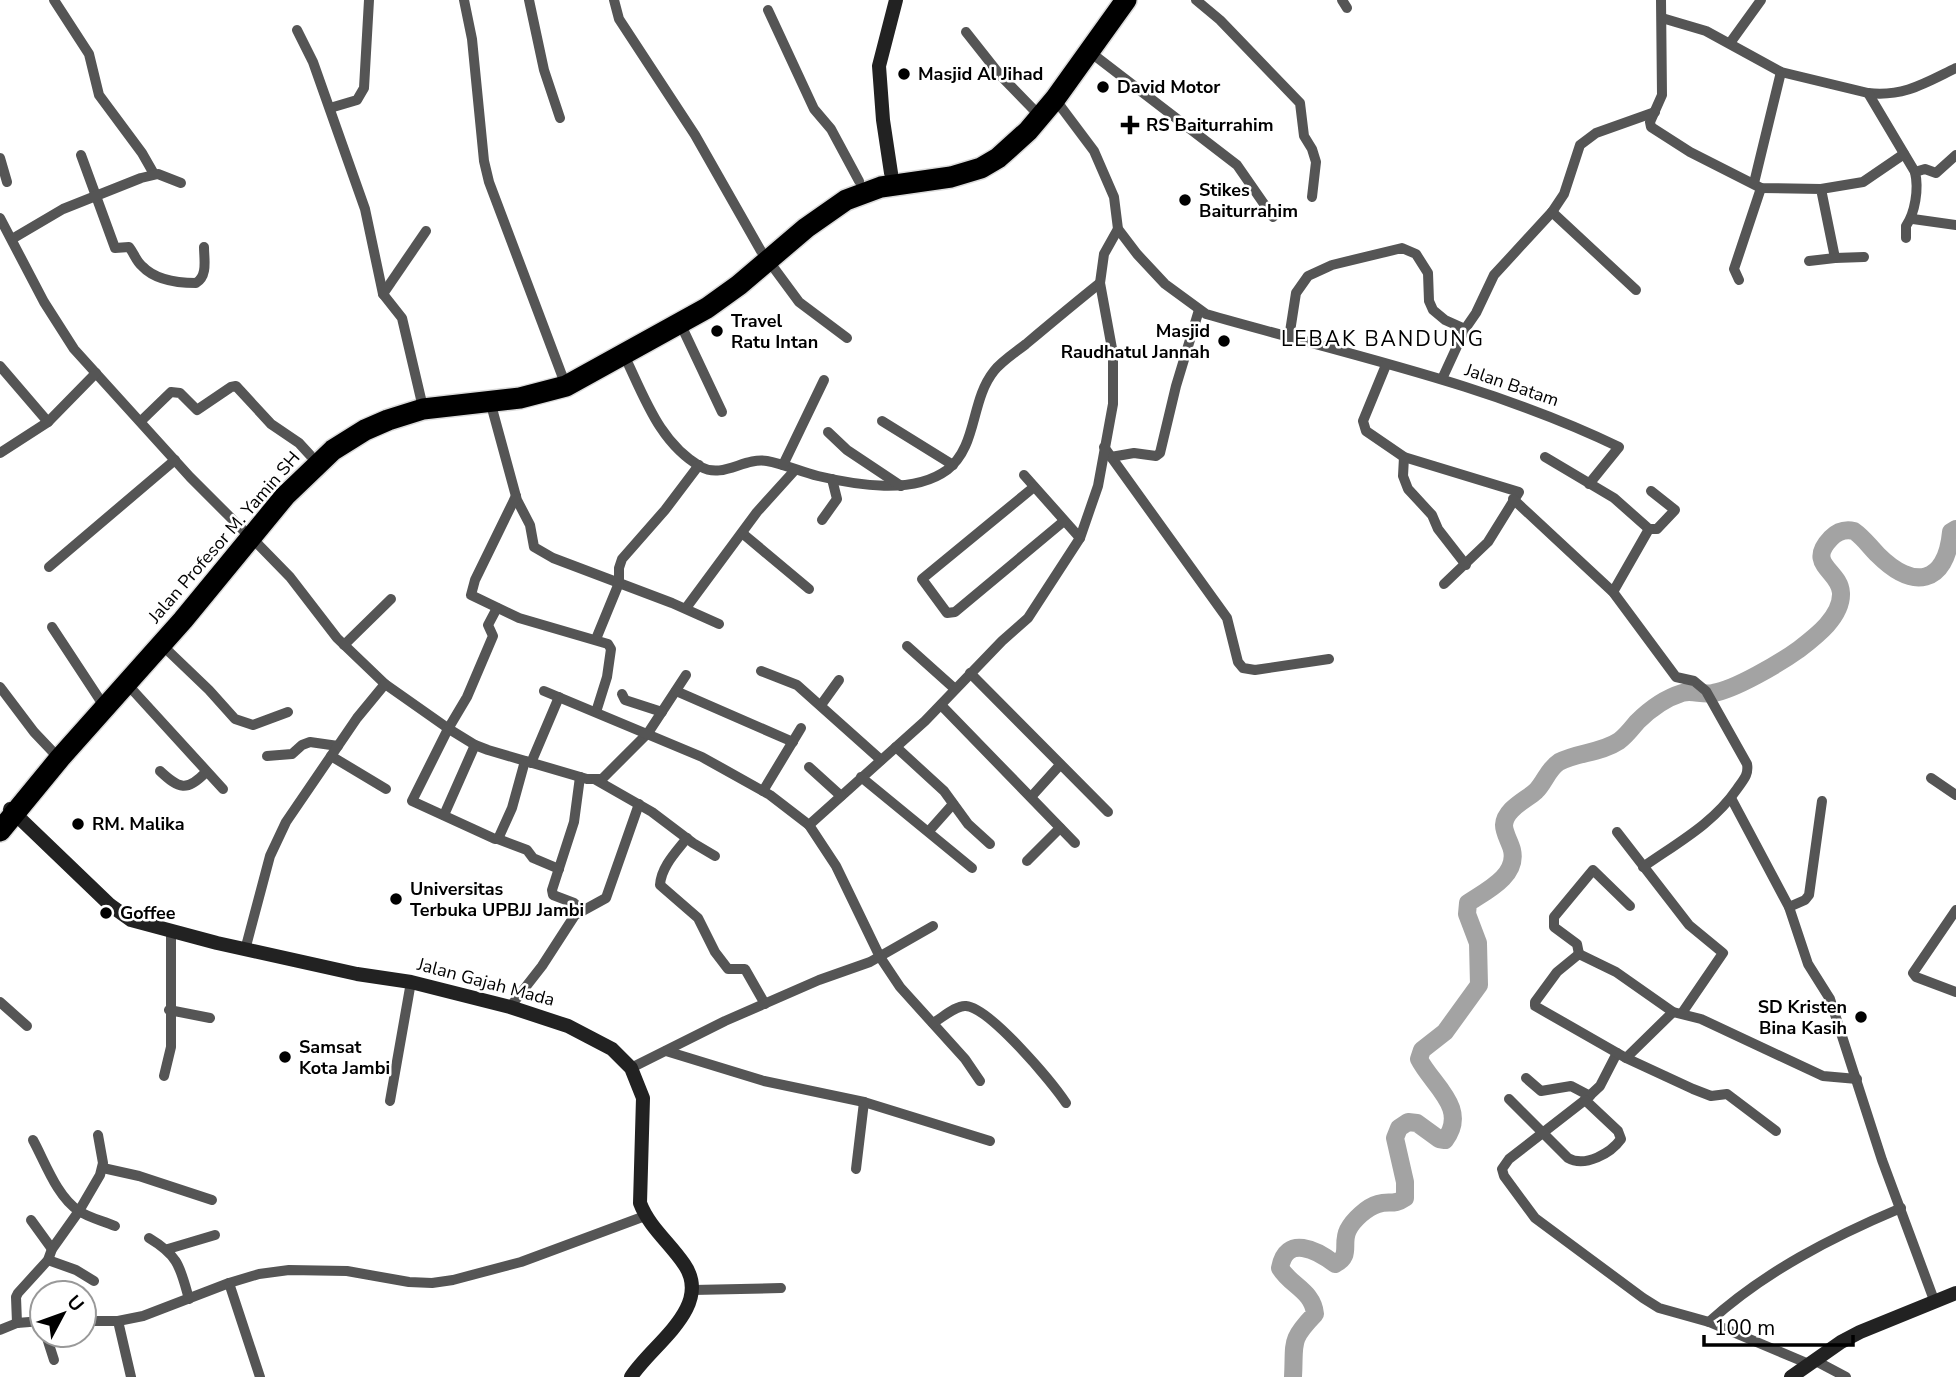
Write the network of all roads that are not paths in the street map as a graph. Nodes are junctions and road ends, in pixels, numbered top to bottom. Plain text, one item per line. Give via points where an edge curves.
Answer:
1 (54, 0) edge
2 (369, 0) edge
3 (464, 0) edge
4 (529, 0) edge
5 (614, 0) edge
6 (896, 0) edge
7 (1114, 0) edge
8 (1126, 0) edge
9 (1196, 0) edge
10 (1661, 0) edge
11 (1761, 0) edge
12 (768, 10) dead end
13 (1662, 19) junction
14 (297, 30) dead end
15 (966, 32) dead end
16 (1730, 43) junction
17 (1090, 52) junction
18 (1956, 68) edge
19 (1781, 72) junction
20 (1868, 93) junction
21 (1055, 99) junction
22 (330, 108) junction
23 (1034, 110) junction
24 (1655, 112) junction
25 (560, 118) dead end
26 (1904, 154) junction
27 (81, 155) dead end
28 (1956, 155) edge
29 (1, 165) edge
30 (1916, 172) junction
31 (891, 173) junction
32 (154, 174) junction
33 (859, 181) junction
34 (7, 182) dead end
35 (181, 183) dead end
36 (1757, 185) junction
37 (1821, 189) junction
38 (97, 196) junction
39 (1312, 197) dead end
40 (1552, 212) junction
41 (1273, 217) dead end
42 (0, 218) edge
43 (1913, 219) junction
44 (1956, 225) edge
45 (1118, 229) junction
46 (426, 231) dead end
47 (1906, 238) dead end
48 (12, 239) junction
49 (204, 247) dead end
50 (764, 256) junction
51 (1864, 257) dead end
52 (1835, 258) junction
53 (1809, 261) dead end
54 (1740, 281) dead end
55 (1100, 283) junction
56 (1636, 290) dead end
57 (383, 294) junction
58 (1199, 310) junction
59 (680, 323) junction
60 (1465, 329) junction
61 (846, 338) dead end
62 (1289, 338) junction
63 (624, 355) junction
64 (1385, 365) junction
65 (0, 366) edge
66 (96, 373) junction
67 (564, 379) junction
68 (1442, 379) junction
69 (824, 380) dead end
70 (421, 399) junction
71 (490, 401) junction
72 (722, 412) dead end
73 (141, 421) junction
74 (882, 421) dead end
75 (48, 422) junction
76 (828, 432) dead end
77 (1108, 452) junction
78 (0, 453) edge
79 (310, 455) junction
80 (1404, 457) junction
81 (1545, 457) dead end
82 (174, 458) junction
83 (699, 465) junction
84 (953, 465) junction
85 (789, 467) junction
86 (1024, 475) dead end
87 (832, 479) junction
88 (1589, 484) junction
89 (901, 486) junction
90 (1034, 487) junction
91 (1651, 491) dead end
92 (516, 496) junction
93 (1513, 499) junction
94 (822, 520) dead end
95 (1064, 521) junction
96 (1649, 529) junction
97 (742, 533) junction
98 (247, 534) junction
99 (1080, 538) junction
100 (1466, 565) junction
101 (49, 567) dead end
102 (620, 583) junction
103 (1444, 584) dead end
104 (809, 589) dead end
105 (1613, 592) junction
106 (391, 599) dead end
107 (680, 606) junction
108 (496, 608) junction
109 (179, 617) junction
110 (719, 624) dead end
111 (52, 627) dead end
112 (596, 639) junction
113 (162, 645) junction
114 (344, 645) junction
115 (907, 646) dead end
116 (1329, 659) dead end
117 (761, 671) dead end
118 (970, 673) junction
119 (686, 675) dead end
120 (839, 680) dead end
121 (385, 684) junction
122 (128, 685) junction
123 (0, 687) edge
124 (955, 690) junction
125 (544, 691) dead end
126 (676, 691) junction
127 (622, 694) dead end
128 (559, 697) junction
129 (100, 700) junction
130 (821, 705) junction
131 (941, 705) junction
132 (288, 712) dead end
133 (596, 712) junction
134 (662, 712) junction
135 (801, 728) dead end
136 (448, 729) junction
137 (648, 733) junction
138 (793, 742) junction
139 (475, 745) junction
140 (896, 747) junction
141 (334, 751) junction
142 (53, 752) junction
143 (267, 756) dead end
144 (881, 760) junction
145 (528, 762) junction
146 (1059, 765) junction
147 (809, 767) dead end
148 (160, 771) dead end
149 (206, 772) junction
150 (580, 777) junction
151 (861, 777) junction
152 (1931, 778) dead end
153 (596, 780) junction
154 (223, 789) dead end
155 (386, 789) dead end
156 (763, 791) junction
157 (1956, 795) edge
158 (841, 796) junction
159 (1031, 797) junction
160 (1731, 798) junction
161 (1822, 801) dead end
162 (639, 804) junction
163 (953, 804) junction
164 (7, 812) edge
165 (1108, 812) dead end
166 (444, 815) junction
167 (809, 825) junction
168 (1060, 828) junction
169 (0, 831) edge
170 (929, 831) junction
171 (1617, 832) dead end
172 (498, 838) junction
173 (687, 838) junction
174 (1075, 843) dead end
175 (990, 844) dead end
176 (715, 856) dead end
177 (1027, 861) dead end
178 (1643, 867) junction
179 (972, 868) dead end
180 (559, 869) junction
181 (1630, 906) dead end
182 (1789, 907) junction
183 (1956, 910) edge
184 (581, 911) junction
185 (933, 926) dead end
186 (171, 933) junction
187 (246, 950) junction
188 (1579, 954) junction
189 (880, 957) junction
190 (411, 982) junction
191 (1956, 992) edge
192 (0, 1002) edge
193 (765, 1004) junction
194 (510, 1007) junction
195 (169, 1010) junction
196 (1677, 1012) junction
197 (210, 1018) dead end
198 (933, 1023) junction
199 (27, 1026) dead end
200 (666, 1051) junction
201 (1621, 1055) junction
202 (631, 1068) junction
203 (164, 1076) dead end
204 (1526, 1078) dead end
205 (1857, 1079) junction
206 (980, 1081) dead end
207 (1587, 1098) junction
208 (1509, 1099) dead end
209 (390, 1101) dead end
210 (864, 1102) junction
211 (1066, 1103) dead end
212 (1776, 1131) dead end
213 (1544, 1132) junction
214 (98, 1135) dead end
215 (33, 1140) dead end
216 (990, 1142) dead end
217 (103, 1168) junction
218 (856, 1169) dead end
219 (212, 1200) dead end
220 (1900, 1208) junction
221 (79, 1211) junction
222 (645, 1216) junction
223 (31, 1220) dead end
224 (115, 1226) dead end
225 (215, 1235) dead end
226 (149, 1238) dead end
227 (168, 1249) junction
228 (50, 1255) junction
229 (90, 1279) edge
230 (229, 1283) junction
231 (781, 1288) dead end
232 (693, 1290) junction
233 (1956, 1293) edge
234 (189, 1299) junction
235 (1934, 1300) junction
236 (98, 1321) edge
237 (118, 1321) junction
238 (1709, 1322) junction
239 (17, 1323) junction
240 (28, 1323) edge
241 (0, 1331) edge
242 (50, 1349) edge
243 (54, 1360) dead end
244 (1811, 1362) junction
245 (131, 1377) edge
246 (260, 1377) edge
247 (631, 1377) edge
248 (1791, 1377) edge
249 (1846, 1377) edge

1 - 32 street via 89,54 99,95
2 - 22 street via 364,88 357,100
3 - 67 street via 489,182
4 - 25 street
5 - 50 street via 619,19 695,135
6 - 31 main road via 879,66
7 - 23 highway, Jalan Profesor M. Yamin SH
8 - 17 highway, Jalan Profesor M. Yamin SH
9 - 39 street via 1300,103 1304,136 1316,162
10 - 13 street
11 - 16 street
12 - 33 street via 814,109 831,129
13 - 16 street
13 - 24 street via 1663,87
14 - 22 street
15 - 23 street
16 - 19 street
17 - 21 highway, Jalan Profesor M. Yamin SH
17 - 41 street via 1237,165
18 - 20 street via 1903,92
19 - 20 street
19 - 36 street
20 - 26 street
21 - 45 street, Jalan Batam via 1094,151 1114,197
21 - 50 highway, Jalan Profesor M. Yamin SH via 1014,146 981,168 864,191
22 - 57 street via 365,209
23 - 31 highway, Jalan Profesor M. Yamin SH via 985,155 950,166
24 - 36 street via 1651,127
24 - 40 street via 1596,132 1580,145 1568,188
26 - 30 street
26 - 37 street via 1863,182
27 - 38 street
28 - 30 street via 1936,173
29 - 34 street
30 - 43 street
31 - 33 highway, Jalan Profesor M. Yamin SH
32 - 35 street
32 - 38 street
33 - 50 highway, Jalan Profesor M. Yamin SH via 821,202
36 - 37 street
36 - 54 street via 1734,269
37 - 52 street
38 - 48 street via 48,216
38 - 49 street via 113,245 129,247 151,273 198,282 204,272
40 - 56 street
40 - 60 street via 1494,275
42 - 48 street
43 - 44 street
43 - 47 street via 1907,223
45 - 55 street via 1104,254
45 - 58 street, Jalan Batam via 1165,284
46 - 57 street
48 - 66 street via 63,335
50 - 59 highway, Jalan Profesor M. Yamin SH via 739,285
50 - 61 street via 799,302
50 - 67 highway, Jalan Profesor M. Yamin SH
51 - 52 street
52 - 53 street
55 - 77 street via 1112,354
55 - 84 street via 995,370 979,401 967,445
57 - 70 street via 402,318
58 - 62 street, Jalan Batam
58 - 77 street via 1160,453
59 - 63 highway, Jalan Profesor M. Yamin SH
59 - 72 street
60 - 62 street via 1433,310 1429,273 1416,254 1402,248 1332,265 1308,276 1296,293
60 - 68 street
62 - 64 street, Jalan Batam
63 - 67 highway, Jalan Profesor M. Yamin SH
63 - 83 street via 663,432
64 - 68 street, Jalan Batam
64 - 80 street via 1363,427
65 - 75 street
66 - 73 street
66 - 75 street
67 - 70 highway, Jalan Profesor M. Yamin SH
67 - 71 highway, Jalan Profesor M. Yamin SH via 531,395
68 - 88 street, Jalan Batam via 1562,421 1619,447
69 - 85 street
70 - 79 highway, Jalan Profesor M. Yamin SH via 359,419
71 - 92 street
71 - 98 highway, Jalan Profesor M. Yamin SH via 423,409 365,430 317,463
73 - 79 street via 170,392 180,393 197,411 236,386 271,424
73 - 82 street
74 - 84 street
75 - 78 street
76 - 89 street
77 - 99 street
77 - 116 street via 1227,618 1243,668
79 - 98 highway, Jalan Profesor M. Yamin SH via 278,489
80 - 93 street via 1518,492
80 - 100 street via 1408,489
81 - 88 street
82 - 98 street
82 - 101 street
83 - 85 street via 717,471 758,460
83 - 102 street via 622,559
84 - 89 street
85 - 87 street
85 - 97 street
86 - 90 street
87 - 89 street
87 - 94 street via 837,499
88 - 96 street via 1614,498
90 - 95 street
90 - 95 street via 922,579 947,612 955,612
91 - 96 street via 1675,510 1657,529
92 - 102 street via 538,551
92 - 108 street via 471,593
93 - 100 street via 1488,542
93 - 105 street
95 - 99 street
96 - 105 street
97 - 104 street
97 - 107 street
98 - 109 highway, Jalan Profesor M. Yamin SH
98 - 114 street via 290,577
99 - 118 street via 1027,618
100 - 103 street
102 - 107 street
102 - 112 street
105 - 160 street via 1676,677 1694,681 1706,691 1747,764 1748,771
106 - 114 street
107 - 110 street
108 - 112 street
108 - 136 street via 488,625 493,636
109 - 113 highway, Jalan Profesor M. Yamin SH
109 - 129 highway, Jalan Profesor M. Yamin SH
111 - 129 street
112 - 133 street via 611,649
113 - 122 highway, Jalan Profesor M. Yamin SH
113 - 132 street via 235,719 253,725
114 - 121 street
115 - 124 street
117 - 130 street via 797,685
118 - 124 street
118 - 146 street
119 - 126 street
120 - 130 street
121 - 136 street
121 - 141 street
122 - 149 street
122 - 164 highway, Jalan Profesor M. Yamin SH
123 - 142 street
124 - 131 street
125 - 128 street
126 - 134 street
126 - 138 street
127 - 134 street via 625,700
128 - 133 street
128 - 145 street
129 - 142 highway, Jalan Profesor M. Yamin SH
130 - 144 street
131 - 140 street
131 - 159 street
133 - 137 street
134 - 137 street
135 - 138 street
136 - 139 street
136 - 166 street via 412,801
137 - 153 street
137 - 156 street
138 - 156 street
139 - 145 street
139 - 166 street
140 - 144 street
140 - 163 street
141 - 143 street via 310,742 292,754
141 - 155 street
141 - 187 street via 277,839
142 - 164 highway, Jalan Profesor M. Yamin SH
144 - 151 street
145 - 150 street
145 - 172 street
146 - 159 street
146 - 165 street
147 - 158 street
148 - 149 street via 181,786 196,782
149 - 154 street
150 - 153 street
150 - 180 street via 575,822
151 - 158 street
151 - 170 street
152 - 157 street
153 - 162 street
156 - 167 street
158 - 167 street
159 - 168 street
160 - 178 street via 1693,833
160 - 182 street
161 - 182 street via 1809,895
162 - 173 street
162 - 184 street via 606,898
163 - 170 street
163 - 175 street
164 - 169 highway, Jalan Profesor M. Yamin SH
164 - 186 main road, Jalan Gajah Mada via 120,913
166 - 172 street
167 - 189 street via 836,866
168 - 174 street
168 - 177 street
170 - 179 street
171 - 178 street
172 - 180 street
173 - 176 street
173 - 193 street via 666,865 660,885 698,918 728,969 747,972
178 - 196 street via 1689,925 1723,953
180 - 184 street via 553,895
181 - 188 street via 1593,870 1552,923 1577,944
182 - 205 street via 1808,964 1830,999
183 - 191 street via 1913,973
184 - 194 street
185 - 189 street
186 - 187 main road, Jalan Gajah Mada
186 - 195 street
187 - 190 main road, Jalan Gajah Mada
188 - 196 street
188 - 201 street via 1557,972 1534,1004
189 - 193 street
189 - 198 street
190 - 194 main road, Jalan Gajah Mada
190 - 209 street
192 - 199 street
193 - 200 street
194 - 202 main road, Jalan Gajah Mada via 568,1026 612,1049
195 - 197 street
195 - 203 street via 171,1046
196 - 201 street
196 - 205 street via 1701,1018 1823,1076
198 - 206 street
198 - 211 street via 960,1006 969,1006 1021,1049
200 - 202 street
200 - 210 street via 764,1080
201 - 207 street
201 - 212 street via 1708,1096 1727,1094
202 - 222 main road, Jalan Gajah Mada via 643,1098 639,1192
204 - 207 street via 1541,1091 1571,1086
205 - 220 street
207 - 213 street
207 - 213 street via 1620,1134 1620,1142 1603,1155 1572,1161
208 - 213 street
210 - 216 street
210 - 218 street
213 - 238 street via 1502,1169 1535,1218 1659,1308
214 - 217 street
215 - 221 street via 59,1188
217 - 219 street
217 - 221 street
220 - 235 street
220 - 238 street via 1822,1244 1744,1292
221 - 224 street
221 - 228 street
222 - 230 street via 522,1262 432,1283 347,1271 289,1270
222 - 232 main road, Jalan Gajah Mada via 684,1264
223 - 228 street
225 - 227 street
226 - 227 street
227 - 234 street
228 - 229 street
228 - 239 street via 16,1297
230 - 234 street
230 - 246 street
231 - 232 street
232 - 247 main road via 690,1304 673,1328
233 - 235 main road
234 - 237 street
235 - 244 main road via 1860,1332
236 - 237 street
237 - 245 street
238 - 244 street
239 - 240 street
239 - 241 street
242 - 243 street
244 - 248 main road
244 - 249 street

